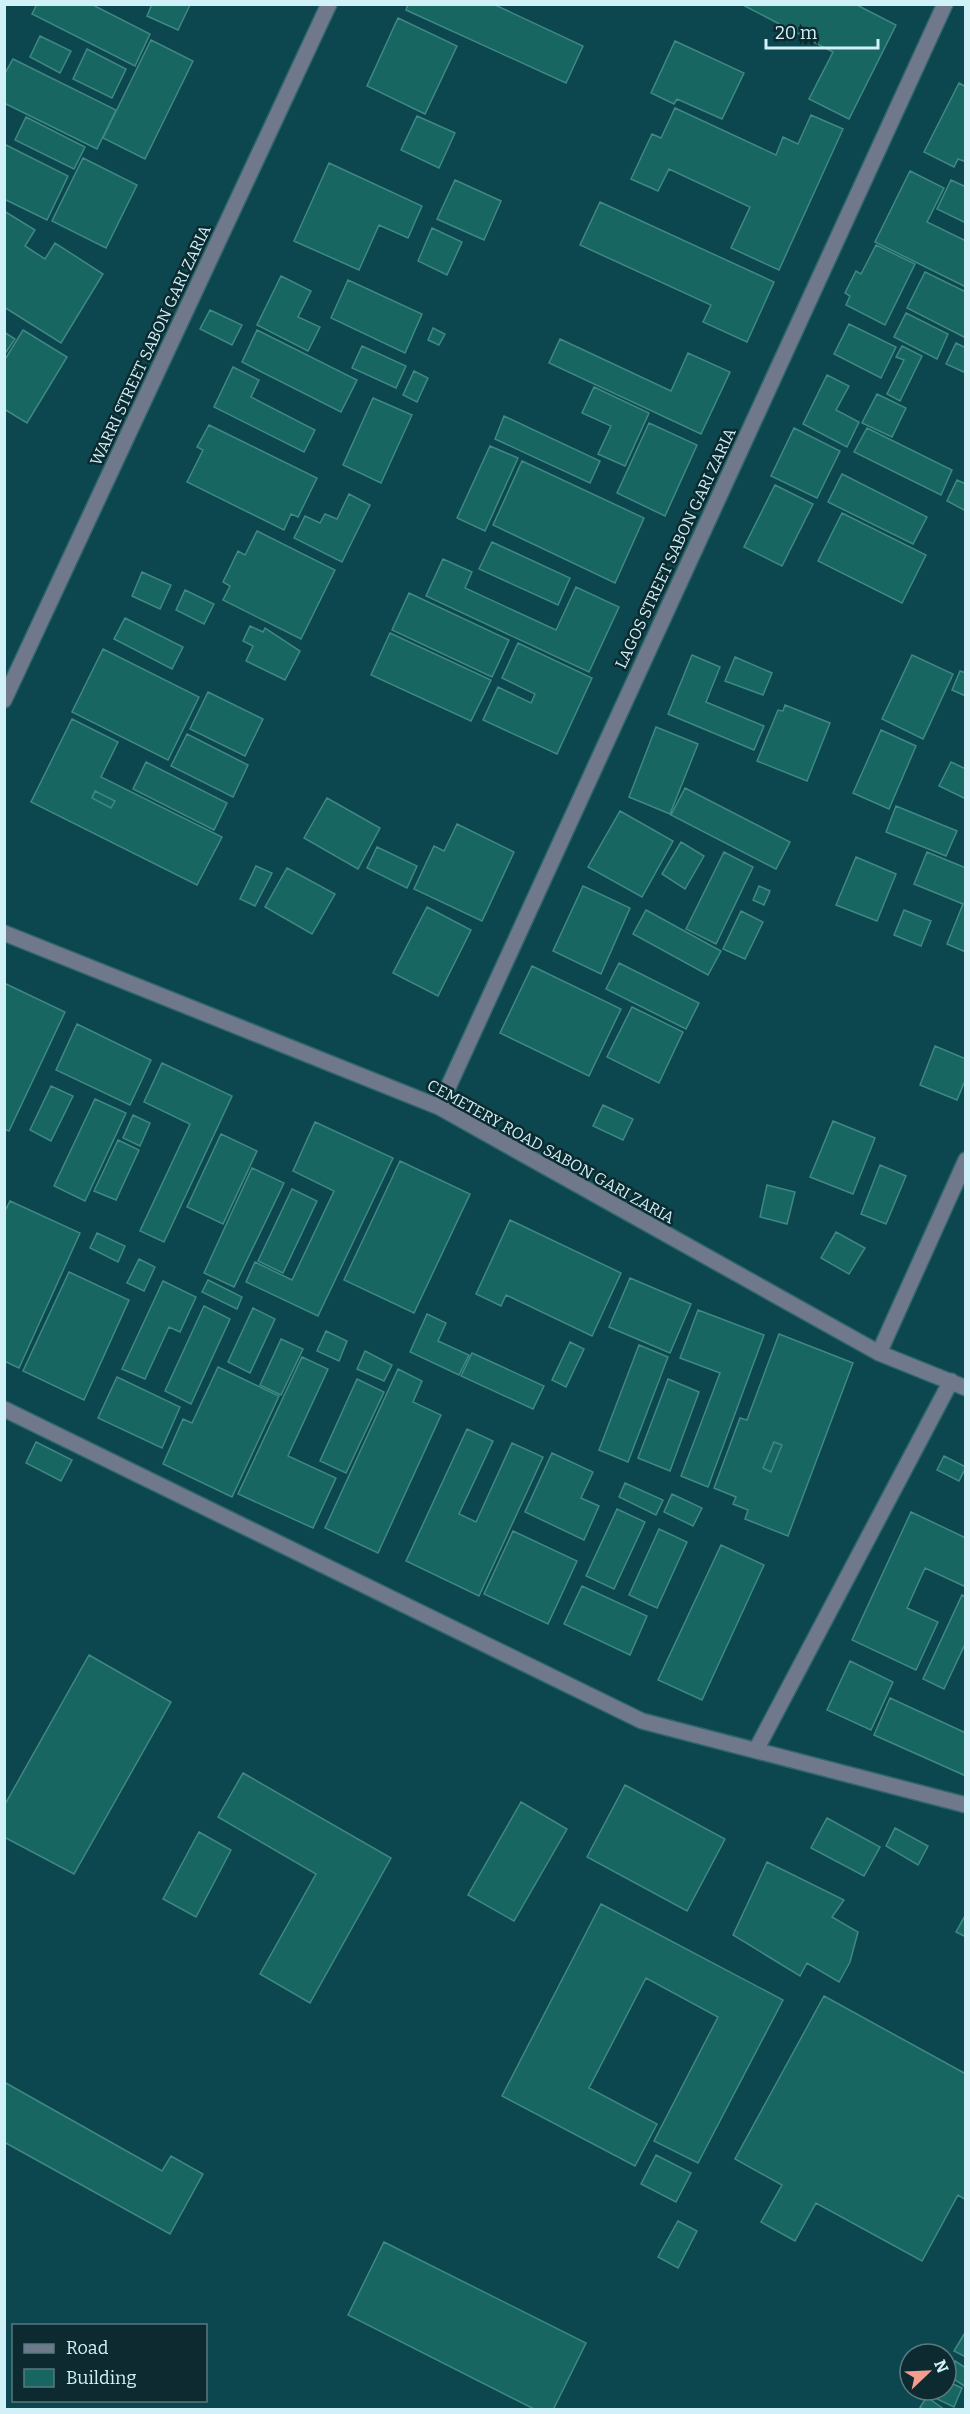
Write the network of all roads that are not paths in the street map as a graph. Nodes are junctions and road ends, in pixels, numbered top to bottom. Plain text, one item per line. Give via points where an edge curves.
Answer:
1 (329, 4) edge
2 (945, 4) edge
3 (4, 700) edge
4 (4, 933) edge
5 (439, 1107) junction
6 (966, 1160) edge
7 (879, 1353) junction
8 (951, 1381) junction
9 (966, 1388) edge
10 (4, 1409) edge
11 (756, 1750) junction
12 (966, 1805) edge

1 - 3 street, WARRI STREET SABON GARI ZARIA
2 - 5 street, LAGOS STREET SABON GARI ZARIA
4 - 5 street, CEMETERY ROAD SABON GARI ZARIA
5 - 7 street, CEMETERY ROAD SABON GARI ZARIA
6 - 7 street
7 - 8 street, CEMETERY ROAD SABON GARI ZARIA
8 - 9 street, CEMETERY ROAD SABON GARI ZARIA
8 - 11 street
10 - 11 street via 642,1721
11 - 12 street

